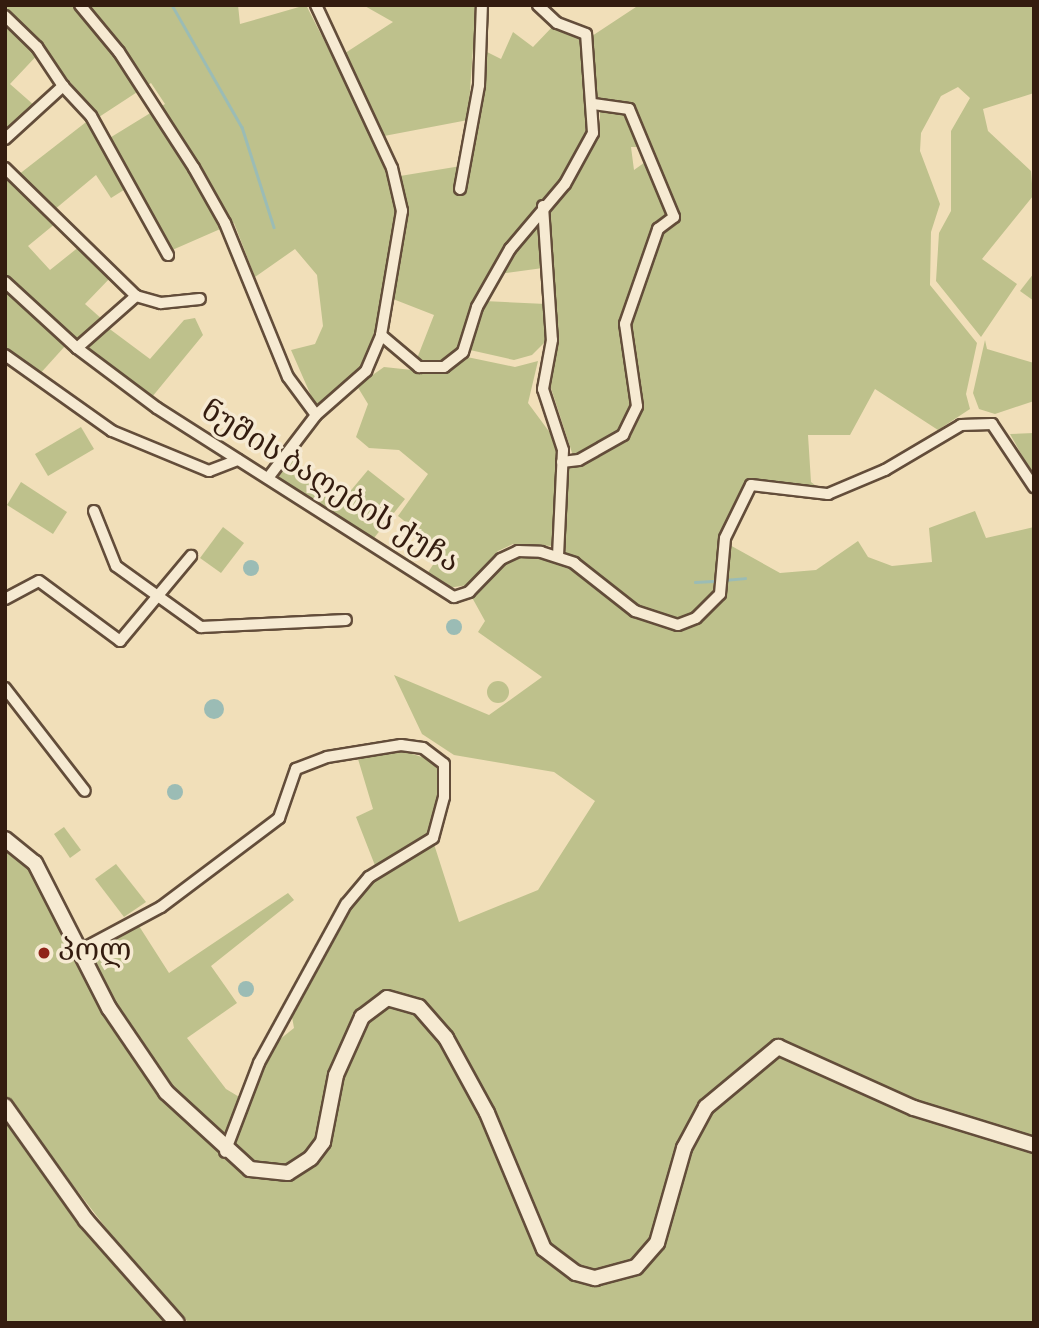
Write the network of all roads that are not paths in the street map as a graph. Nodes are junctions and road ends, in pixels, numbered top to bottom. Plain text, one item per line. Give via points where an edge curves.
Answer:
1 (80, 5) edge
2 (316, 5) edge
3 (482, 5) edge
4 (538, 5) edge
5 (5, 16) edge
6 (63, 86) junction
7 (595, 104) junction
8 (5, 139) edge
9 (5, 168) edge
10 (460, 189) dead end
11 (543, 206) junction
12 (168, 255) dead end
13 (5, 282) edge
14 (136, 296) junction
15 (200, 299) dead end
16 (381, 335) junction
17 (76, 348) junction
18 (5, 355) edge
19 (316, 415) junction
20 (238, 460) junction
21 (562, 462) junction
22 (268, 478) junction
23 (1034, 486) edge
24 (93, 511) dead end
25 (558, 555) junction
26 (191, 556) dead end
27 (5, 598) edge
28 (156, 599) junction
29 (346, 620) dead end
30 (5, 688) edge
31 (85, 791) dead end
32 (5, 839) edge
33 (77, 952) junction
34 (5, 1106) edge
35 (1034, 1145) edge
36 (225, 1152) junction
37 (177, 1323) edge

1 - 19 street via 119,52 194,168 242,261 288,377
2 - 16 street via 392,168 402,211
3 - 10 street via 479,85
4 - 7 street via 557,23 586,34
5 - 6 street via 37,47
6 - 8 street
6 - 12 street via 92,116
7 - 11 street via 593,133 565,184
7 - 21 street via 629,109 674,217 658,229 625,324 637,406 623,435 579,460
9 - 14 street
11 - 16 street via 510,249 454,360 419,367
11 - 21 street via 551,341 543,389 561,439
13 - 17 street, ნუშის ბაღების ქუჩა
14 - 15 street via 161,303
14 - 17 street
16 - 19 street via 366,371
17 - 20 street, ნუშის ბაღების ქუჩა
18 - 20 street via 111,431 209,471
19 - 22 street
20 - 22 street, ნუშის ბაღების ქუჩა
21 - 25 street
22 - 25 street, ნუშის ბაღების ქუჩა via 454,597 469,592 518,551
23 - 25 street via 1000,432 979,422 961,425 885,470 828,494 751,485 725,538 720,594 696,618 678,625 635,611
24 - 28 street via 116,566
26 - 28 street
27 - 28 street via 39,581 120,641
28 - 29 street via 214,631
30 - 31 street
32 - 33 main road via 35,863
33 - 36 main road via 166,1092
33 - 36 street via 175,898 279,818 296,769 327,757 401,745 423,748 444,764 444,797 433,838 369,877 346,904 259,1063
34 - 37 main road via 86,1220
35 - 36 main road via 914,1108 779,1047 705,1107 684,1148 657,1243 636,1266 595,1278 576,1273 544,1249 487,1113 446,1038 419,1007 387,998 374,1004 346,1043 330,1120 311,1158 288,1173 266,1176

